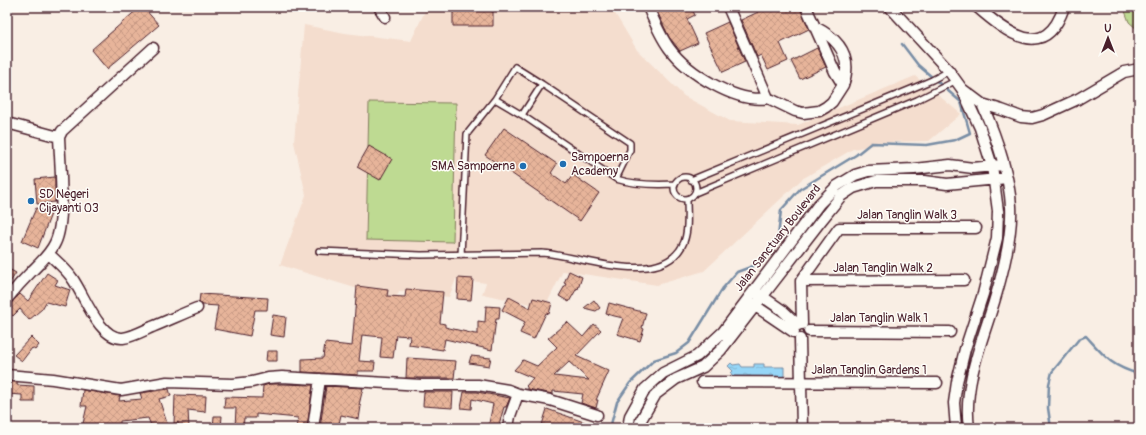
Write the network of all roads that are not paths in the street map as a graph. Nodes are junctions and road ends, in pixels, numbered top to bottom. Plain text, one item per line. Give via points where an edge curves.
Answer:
1 (379, 7) edge
2 (648, 7) edge
3 (728, 7) edge
4 (806, 7) edge
5 (890, 7) edge
6 (978, 7) edge
7 (1064, 7) edge
8 (385, 17) dead end
9 (815, 27) junction
10 (153, 48) dead end
11 (1139, 69) edge
12 (949, 71) junction
13 (956, 81) junction
14 (542, 84) junction
15 (842, 85) junction
16 (962, 89) junction
17 (495, 98) junction
18 (768, 98) junction
19 (982, 104) junction
20 (522, 115) junction
21 (7, 123) edge
22 (59, 137) junction
23 (1004, 165) junction
24 (992, 166) junction
25 (925, 168) junction
26 (973, 168) junction
27 (616, 178) junction
28 (994, 178) junction
29 (1007, 178) junction
30 (691, 180) junction
31 (926, 181) junction
32 (973, 181) junction
33 (675, 184) junction
34 (695, 193) junction
35 (688, 199) junction
36 (976, 228) dead end
37 (319, 251) dead end
38 (49, 254) junction
39 (461, 255) junction
40 (964, 280) dead end
41 (801, 281) junction
42 (754, 291) junction
43 (763, 297) junction
44 (7, 298) edge
45 (746, 300) junction
46 (756, 306) junction
47 (196, 308) dead end
48 (800, 330) junction
49 (950, 332) dead end
50 (7, 375) edge
51 (320, 379) junction
52 (702, 382) dead end
53 (801, 383) junction
54 (937, 383) dead end
55 (518, 394) junction
56 (596, 414) dead end
57 (313, 428) edge
58 (508, 428) edge
59 (628, 428) edge
60 (638, 428) edge
61 (802, 428) edge
62 (956, 428) edge
63 (969, 428) edge

1 - 8 street
2 - 18 street via 669,49 702,78 727,91 754,99
3 - 18 street
4 - 9 street
5 - 12 street
6 - 7 street via 1002,28 1026,39 1040,37 1053,29
9 - 15 street
9 - 15 street via 832,37 844,54 846,72
10 - 22 street via 69,124
11 - 19 street via 1124,72 1078,98 1032,118 1021,117
12 - 13 street
12 - 30 lane
13 - 16 street
13 - 34 lane via 917,100
14 - 17 lane via 515,67
14 - 20 lane
14 - 27 lane via 630,143 630,150
15 - 18 street via 832,102 820,111 794,112
16 - 19 street
16 - 24 street via 980,128
17 - 20 lane
17 - 39 lane via 467,134
19 - 23 street
20 - 27 lane
21 - 22 street
22 - 38 street via 59,234
23 - 24 street, Jalan Sanctuary Boulevard
23 - 29 street
24 - 26 street, Jalan Sanctuary Boulevard
24 - 28 street
25 - 26 street, Jalan Sanctuary Boulevard via 950,165
25 - 31 street
25 - 42 street, Jalan Sanctuary Boulevard via 868,171 855,175 837,186 819,204
26 - 32 street
27 - 33 lane via 629,183
28 - 29 street, Jalan Sanctuary Boulevard
28 - 32 street, Jalan Sanctuary Boulevard
28 - 62 street via 998,211 997,238 957,382 954,403
29 - 63 street via 1011,206 1010,232 969,391
30 - 33 lane via 682,178
30 - 34 lane via 695,186
31 - 32 street, Jalan Sanctuary Boulevard via 947,184
31 - 43 street, Jalan Sanctuary Boulevard via 876,181 853,188 842,196 820,222
33 - 35 lane via 677,196
34 - 35 lane
35 - 39 lane via 684,241 677,254 654,266 599,264 542,253
36 - 41 street, Jalan Tanglin Walk 3 via 839,228
37 - 39 lane
38 - 44 street
38 - 47 street via 72,277 99,325 112,335 122,338 135,334
40 - 41 street, Jalan Tanglin Walk 2
41 - 48 street
42 - 43 street
42 - 45 street, Jalan Sanctuary Boulevard
43 - 46 street, Jalan Sanctuary Boulevard
43 - 48 street via 782,310
45 - 46 street
45 - 59 street, Jalan Sanctuary Boulevard via 723,332 706,349 663,373 645,389 630,416
46 - 48 street
46 - 60 street, Jalan Sanctuary Boulevard via 721,350 703,366 676,379 656,394
48 - 49 street, Jalan Tanglin Walk 1
48 - 53 street
50 - 51 street via 53,379 121,390 167,382 233,384 282,377
51 - 55 street via 478,385
51 - 57 street
52 - 53 street, Jalan Tanglin Gardens 1
53 - 54 street, Jalan Tanglin Gardens 1
53 - 61 street
55 - 56 street via 550,400
55 - 58 street

